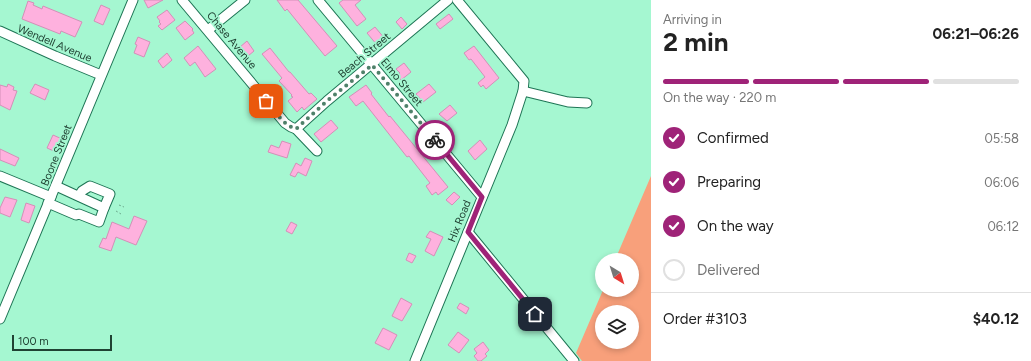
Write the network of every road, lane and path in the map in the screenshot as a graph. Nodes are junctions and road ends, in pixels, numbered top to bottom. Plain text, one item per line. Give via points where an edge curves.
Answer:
1 (133, 0) edge
2 (182, 0) edge
3 (245, 0) edge
4 (318, 0) edge
5 (448, 0) edge
6 (457, 0) edge
7 (208, 30) junction
8 (0, 31) edge
9 (372, 65) junction
10 (101, 76) junction
11 (523, 91) junction
12 (587, 103) dead end
13 (296, 129) junction
14 (317, 151) dead end
15 (0, 176) edge
16 (56, 186) junction
17 (79, 196) junction
18 (482, 197) junction
19 (50, 200) junction
20 (119, 205) dead end
21 (124, 207) dead end
22 (104, 208) junction
23 (116, 212) dead end
24 (122, 214) dead end
25 (468, 232) junction
26 (0, 319) edge
27 (415, 361) edge
28 (574, 361) edge

1 - 10 street, Boone Street
2 - 7 street, Chase Avenue
3 - 7 street
4 - 9 street, Elmo Street
5 - 9 street, Beach Street
6 - 11 street via 524,81
7 - 13 street, Chase Avenue via 285,123
8 - 10 street, Wendell Avenue
9 - 13 street, Beach Street
9 - 18 street, Elmo Street
10 - 16 street, Boone Street
11 - 12 street via 568,102
11 - 18 street, Hix Road via 512,125
13 - 14 street, Chase Avenue
15 - 19 street
16 - 17 street
16 - 19 street, Boone Street
17 - 22 street
17 - 22 street via 90,186 110,194
18 - 25 street, Hix Road
19 - 22 street via 99,222
19 - 26 street, Boone Street
20 - 21 path
23 - 24 path
25 - 27 street, Hix Road
25 - 28 street

